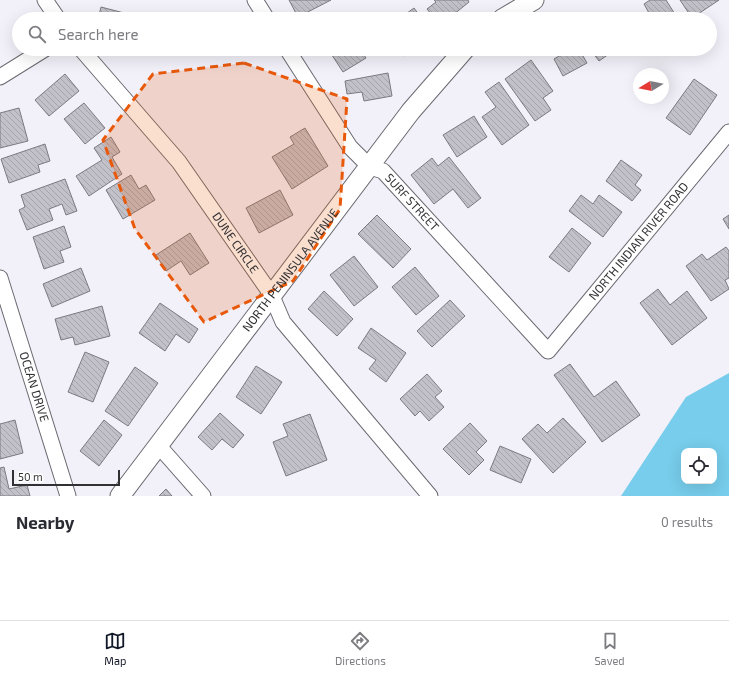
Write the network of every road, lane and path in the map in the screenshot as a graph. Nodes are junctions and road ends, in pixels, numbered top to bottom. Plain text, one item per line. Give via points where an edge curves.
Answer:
1 (45, 0) edge
2 (255, 0) edge
3 (534, 0) edge
4 (53, 12) edge
5 (263, 12) edge
6 (514, 12) edge
7 (34, 56) edge
8 (87, 56) edge
9 (292, 56) edge
10 (459, 56) edge
11 (0, 77) edge
12 (729, 132) edge
13 (370, 167) junction
14 (0, 278) edge
15 (271, 294) junction
16 (548, 351) joint
17 (158, 445) junction
18 (68, 496) edge
19 (120, 496) edge
20 (203, 496) edge
21 (430, 496) edge

1 - 4 street
2 - 5 street
3 - 6 street
7 - 11 street
8 - 15 street, DUNE CIRCLE via 179,162
9 - 13 street, SURF STREET via 350,147
10 - 13 street, NORTH PENINSULA AVENUE via 411,111
12 - 16 street, NORTH INDIAN RIVER ROAD
13 - 15 street, NORTH PENINSULA AVENUE
13 - 16 street, SURF STREET via 383,171
14 - 18 street, OCEAN DRIVE
15 - 17 street, NORTH PENINSULA AVENUE
15 - 21 street, DUNE CIRCLE via 283,322
17 - 19 street, NORTH PENINSULA AVENUE
17 - 20 street

